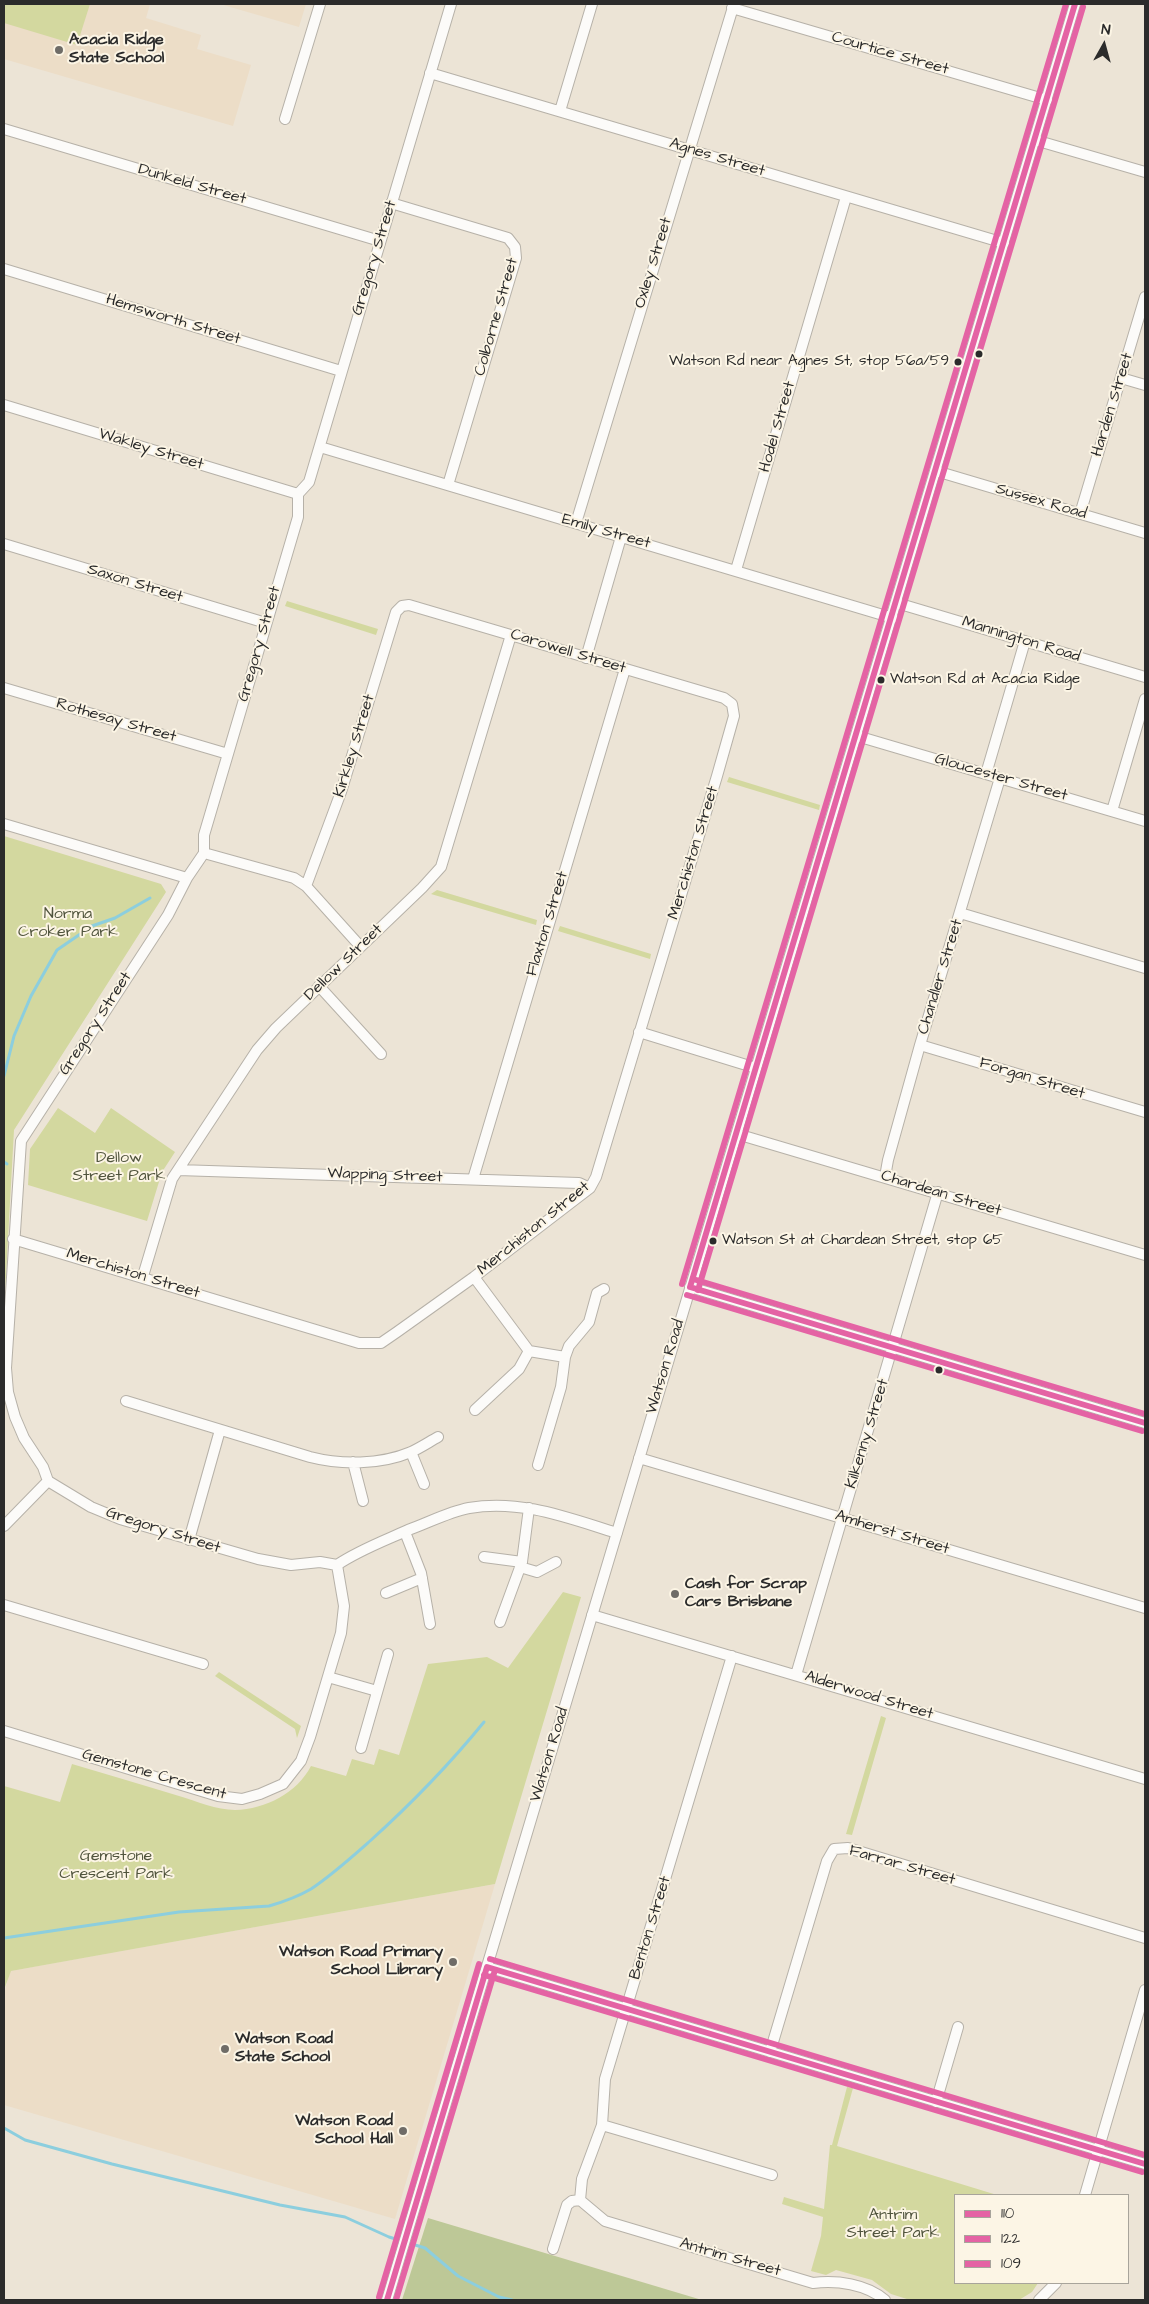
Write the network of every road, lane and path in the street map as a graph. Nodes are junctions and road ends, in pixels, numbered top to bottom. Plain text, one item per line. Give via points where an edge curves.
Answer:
1 (320, 4) edge
2 (451, 4) edge
3 (592, 4) edge
4 (1075, 4) edge
5 (733, 6) edge
6 (430, 74) junction
7 (1047, 100) junction
8 (560, 111) junction
9 (285, 120) dead end
10 (4, 129) edge
11 (1035, 140) junction
12 (689, 149) junction
13 (1145, 172) edge
14 (846, 197) junction
15 (392, 203) junction
16 (380, 241) junction
17 (1004, 243) junction
18 (4, 269) edge
19 (1145, 296) edge
20 (341, 371) junction
21 (1121, 378) junction
22 (1145, 385) edge
23 (4, 405) edge
24 (320, 447) junction
25 (936, 471) junction
26 (448, 485) junction
27 (298, 494) junction
28 (1080, 514) junction
29 (576, 523) junction
30 (1145, 533) edge
31 (622, 537) junction
32 (4, 544) edge
33 (736, 570) junction
34 (897, 603) junction
35 (402, 606) joint
36 (893, 618) junction
37 (266, 623) junction
38 (511, 635) junction
39 (1024, 641) junction
40 (586, 658) junction
41 (625, 669) junction
42 (1145, 677) edge
43 (4, 688) edge
44 (1145, 698) edge
45 (732, 704) joint
46 (857, 736) junction
47 (228, 754) junction
48 (986, 774) junction
49 (1000, 778) junction
50 (1112, 811) junction
51 (1145, 821) edge
52 (4, 824) edge
53 (204, 852) junction
54 (187, 878) junction
55 (306, 886) junction
56 (960, 913) junction
57 (360, 946) junction
58 (1145, 968) edge
59 (319, 986) junction
60 (639, 1032) junction
61 (920, 1045) junction
62 (381, 1054) dead end
63 (756, 1068) junction
64 (1145, 1112) edge
65 (737, 1134) junction
66 (178, 1170) junction
67 (885, 1177) junction
68 (473, 1179) junction
69 (590, 1188) junction
70 (938, 1192) junction
71 (13, 1239) junction
72 (1145, 1255) edge
73 (143, 1276) junction
74 (474, 1277) junction
75 (690, 1286) junction
76 (604, 1289) dead end
77 (894, 1348) junction
78 (529, 1351) junction
79 (565, 1357) junction
80 (126, 1401) dead end
81 (475, 1410) dead end
82 (1145, 1423) edge
83 (220, 1430) junction
84 (438, 1437) dead end
85 (410, 1452) junction
86 (639, 1458) junction
87 (353, 1462) junction
88 (538, 1465) dead end
89 (48, 1481) junction
90 (424, 1484) dead end
91 (363, 1501) dead end
92 (529, 1508) junction
93 (842, 1519) junction
94 (4, 1526) edge
95 (405, 1532) junction
96 (617, 1533) junction
97 (189, 1540) junction
98 (484, 1556) dead end
99 (556, 1562) dead end
100 (337, 1565) junction
101 (521, 1565) junction
102 (422, 1578) junction
103 (386, 1593) dead end
104 (4, 1605) edge
105 (1145, 1608) edge
106 (592, 1615) junction
107 (500, 1622) dead end
108 (430, 1624) dead end
109 (388, 1654) dead end
110 (732, 1656) junction
111 (204, 1664) dead end
112 (796, 1674) junction
113 (328, 1677) junction
114 (377, 1691) junction
115 (4, 1731) edge
116 (361, 1748) dead end
117 (1145, 1779) edge
118 (1145, 1938) edge
119 (487, 1967) junction
120 (1145, 1990) edge
121 (626, 2009) junction
122 (958, 2026) dead end
123 (770, 2052) junction
124 (936, 2102) junction
125 (602, 2124) junction
126 (1098, 2150) junction
127 (1145, 2164) edge
128 (772, 2175) dead end
129 (1085, 2194) edge
130 (580, 2200) junction
131 (554, 2249) dead end
132 (1055, 2284) edge
133 (387, 2300) edge
134 (885, 2300) edge
135 (1039, 2300) edge

1 - 9 street
2 - 6 street, Gregory Street
3 - 8 street
4 - 7 street, Watson Road
5 - 7 street, Courtice Street
5 - 12 street, Oxley Street
6 - 8 street, Agnes Street
6 - 15 street, Gregory Street
7 - 11 street, Watson Road
8 - 12 street, Agnes Street
10 - 16 street, Dunkeld Street
11 - 13 street
11 - 17 street, Watson Road
12 - 14 street, Agnes Street
12 - 29 street, Oxley Street
14 - 17 street, Agnes Street
14 - 33 street, Hodel Street
15 - 16 street, Gregory Street
15 - 26 street, Colborne Street via 508,238 515,247 516,258
16 - 20 street, Gregory Street
17 - 25 street, Watson Road
18 - 20 street, Hemsworth Street
19 - 21 street, Harden Street
20 - 24 street, Gregory Street
21 - 22 street
21 - 28 street, Harden Street
23 - 27 street, Wakley Street
24 - 26 street, Emily Street
24 - 27 street, Gregory Street via 309,482
25 - 28 street, Sussex Road
25 - 34 street, Watson Road
26 - 29 street, Emily Street
27 - 37 street, Gregory Street via 298,518
28 - 30 street, Sussex Road
29 - 31 street, Emily Street
31 - 33 street, Emily Street
31 - 40 street
32 - 37 street, Saxon Street
33 - 36 street, Emily Street
34 - 36 street, Watson Road
34 - 39 street, Mannington Road
35 - 38 street, Carowell Street via 409,605
35 - 55 street, Kirkley Street via 396,612 341,792
36 - 46 street, Watson Road
37 - 47 street, Gregory Street
38 - 40 street, Carowell Street
38 - 57 street, Dellow Street via 441,867
39 - 42 street, Mannington Road
39 - 48 street
40 - 41 street, Carowell Street
41 - 45 street, Carowell Street via 724,698
41 - 68 street, Flaxton Street
43 - 47 street, Rothesay Street
44 - 50 street
45 - 60 street, Merchiston Street via 732,725
46 - 48 street, Gloucester Street
46 - 63 street, Watson Road
47 - 53 street, Gregory Street via 204,835
48 - 49 street, Gloucester Street
49 - 50 street, Gloucester Street
49 - 56 street, Chandler Street
50 - 51 street, Gloucester Street
52 - 54 street
53 - 54 street, Gregory Street
53 - 55 street via 294,878
54 - 71 street, Gregory Street via 168,915 21,1141
55 - 57 street
56 - 58 street
56 - 61 street, Chandler Street
57 - 59 street, Dellow Street
59 - 62 street
59 - 66 street, Dellow Street via 257,1050
60 - 63 street
60 - 69 street, Merchiston Street
61 - 64 street, Forgan Street
61 - 67 street, Chandler Street
63 - 65 street, Watson Road
65 - 67 street, Chardean Street
65 - 75 street, Watson Road
66 - 68 street, Wapping Street
66 - 73 street, Dellow Street via 172,1179
67 - 70 street, Chardean Street
68 - 69 street, Wapping Street via 579,1182
69 - 74 street, Merchiston Street
70 - 72 street, Chardean Street
70 - 77 street, Kilkenny Street
71 - 73 street, Merchiston Street
71 - 89 street, Gregory Street via 6,1368 8,1392 14,1417
73 - 74 street, Merchiston Street via 359,1343 381,1343
74 - 78 street
75 - 77 street
75 - 86 street, Watson Road
76 - 79 street via 597,1293 589,1322 569,1346
77 - 82 street
77 - 93 street, Kilkenny Street
78 - 79 street
78 - 81 street via 519,1369
79 - 88 street via 561,1387
80 - 83 street
83 - 87 street via 310,1457 339,1463
83 - 97 street
84 - 85 street
85 - 87 street
85 - 90 street
86 - 93 street, Amherst Street
86 - 96 street, Watson Road
87 - 91 street
89 - 94 street
89 - 97 street, Gregory Street via 91,1507
92 - 95 street via 500,1505 467,1508
92 - 96 street
92 - 101 street
93 - 105 street, Amherst Street
93 - 112 street, Kilkenny Street
95 - 100 street
95 - 102 street
96 - 106 street, Watson Road
97 - 100 street, Gregory Street via 258,1560 291,1565 320,1562
98 - 101 street
99 - 101 street via 537,1572
100 - 113 street, Gemstone Crescent via 344,1606 341,1633
101 - 107 street
102 - 103 street
102 - 108 street
104 - 111 street
106 - 110 street, Alderwood Street
106 - 119 street, Watson Road
109 - 114 street
110 - 112 street, Alderwood Street
110 - 121 street, Benton Street
112 - 117 street, Alderwood Street
113 - 114 street
113 - 115 street, Gemstone Crescent via 301,1761 284,1784 242,1798 218,1796
114 - 116 street
118 - 123 street, Farrar Street via 848,1848 834,1849 827,1861
119 - 121 street
119 - 133 street, Watson Road
120 - 126 street
121 - 123 street
121 - 125 street, Benton Street via 604,2079
122 - 124 street
123 - 124 street
124 - 126 street
125 - 128 street
125 - 130 street, Benton Street via 582,2179
126 - 127 street
126 - 129 street
130 - 131 street via 567,2205
130 - 134 street, Antrim Street via 605,2221 813,2282 834,2281 871,2291
132 - 135 street

